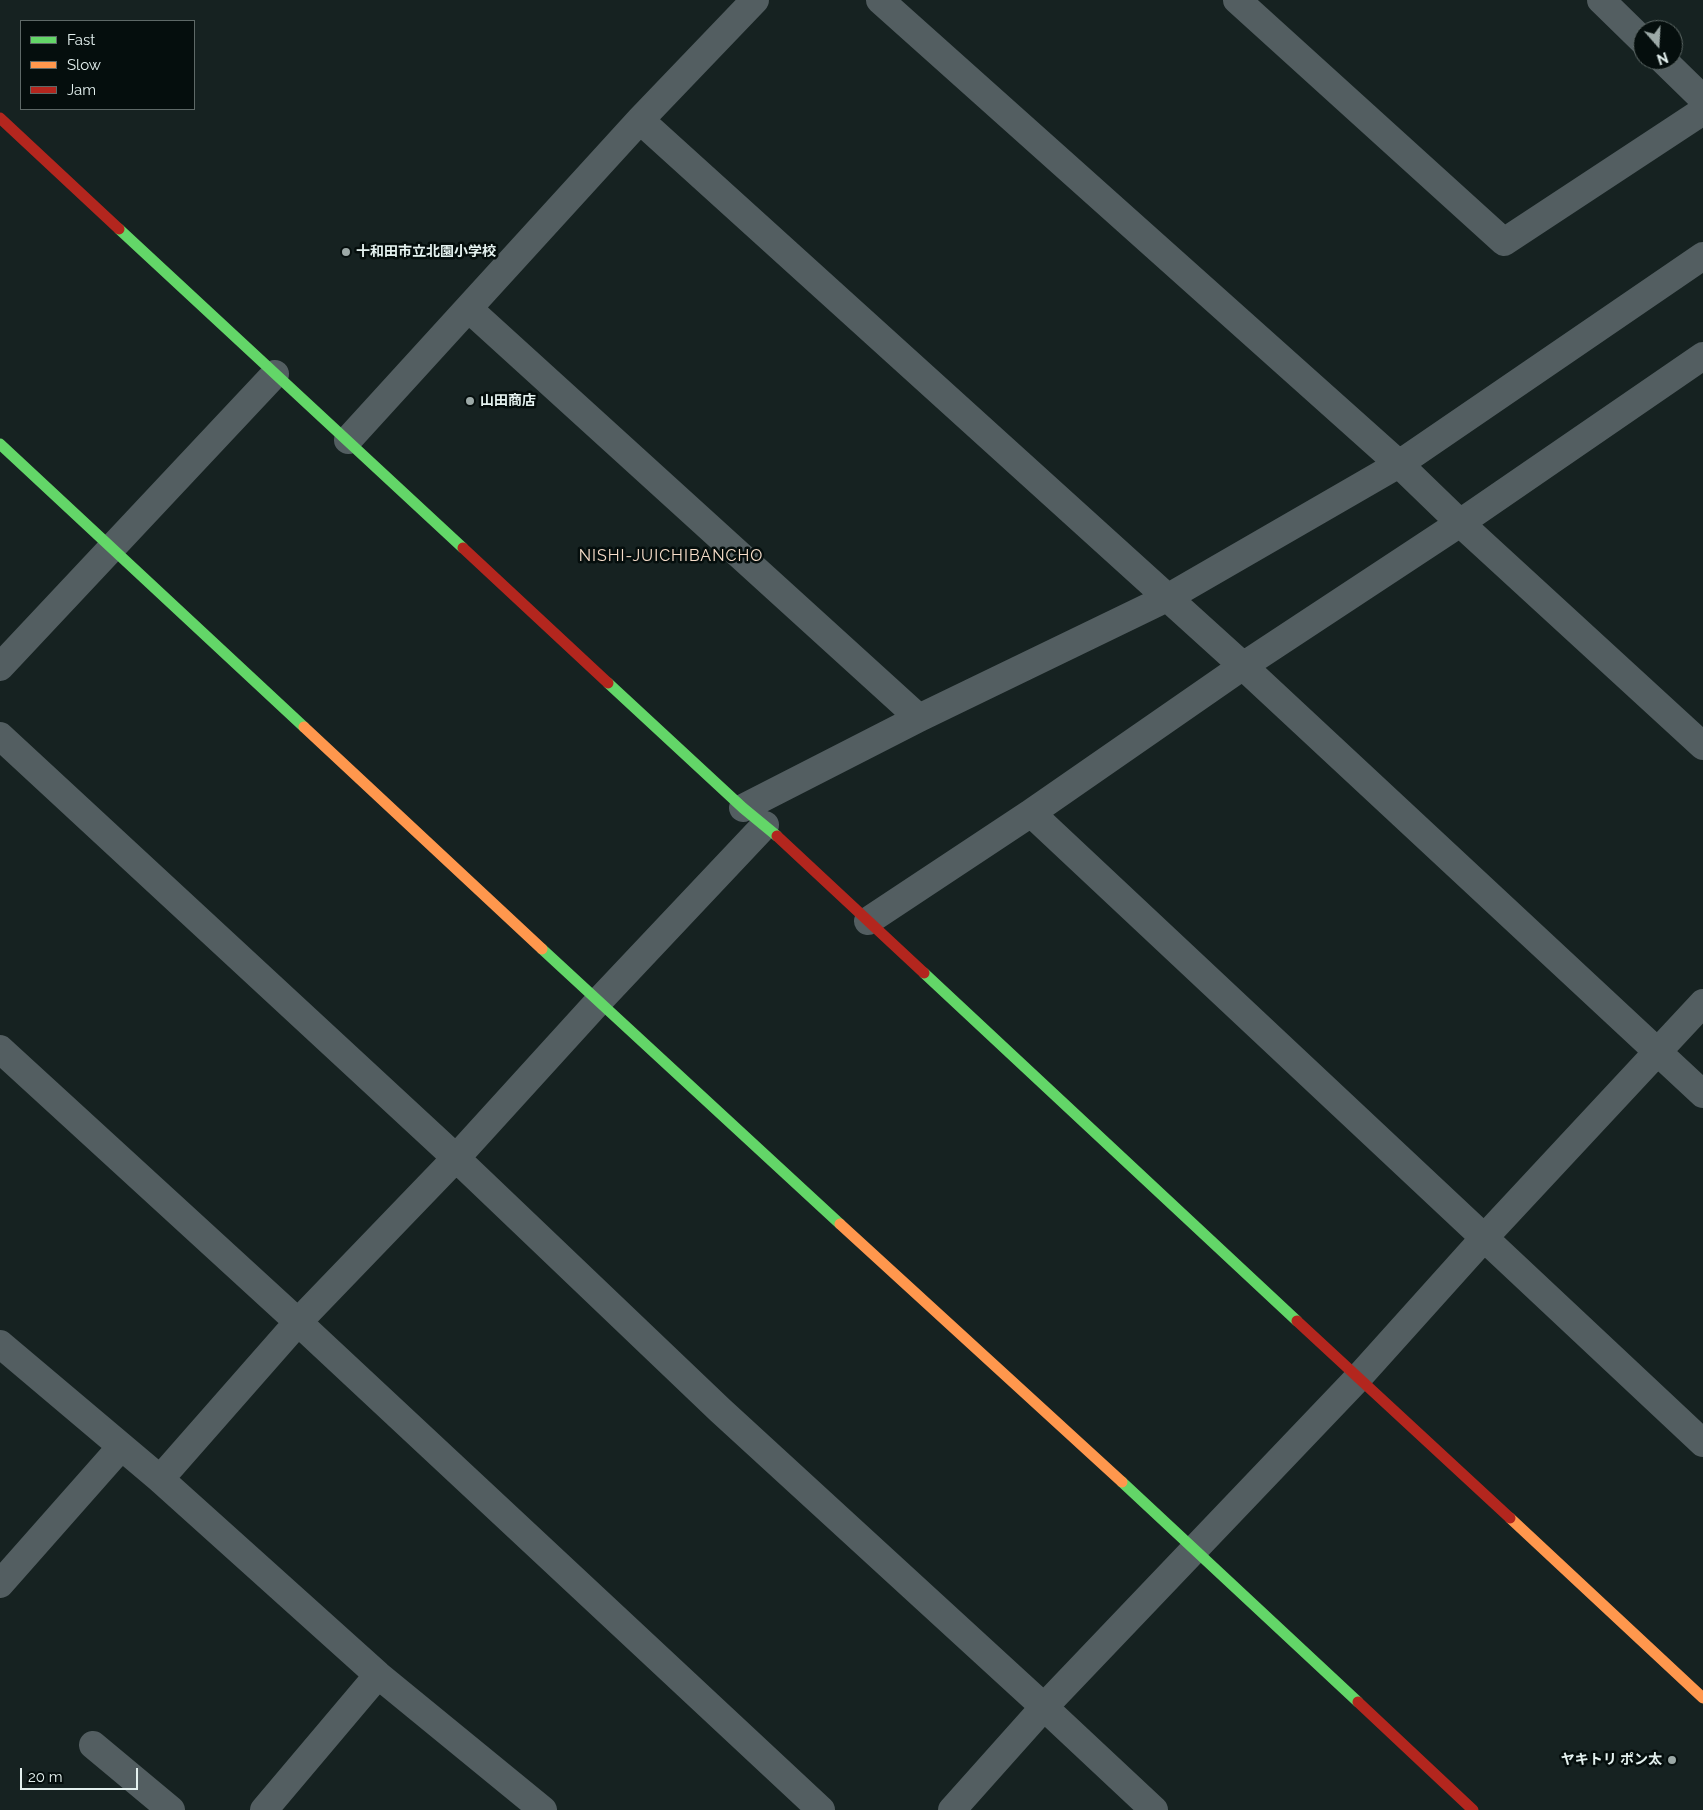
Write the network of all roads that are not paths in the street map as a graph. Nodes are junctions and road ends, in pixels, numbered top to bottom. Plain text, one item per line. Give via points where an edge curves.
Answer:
1 (755, 0) edge
2 (880, 0) edge
3 (1237, 0) edge
4 (1600, 0) edge
5 (1633, 31) edge
6 (1673, 70) edge
7 (1703, 99) edge
8 (1703, 111) edge
9 (0, 118) edge
10 (640, 120) junction
11 (1703, 256) edge
12 (469, 309) junction
13 (1703, 356) edge
14 (275, 374) junction
15 (348, 440) junction
16 (0, 444) edge
17 (1399, 464) junction
18 (1460, 523) junction
19 (112, 548) junction
20 (1167, 598) junction
21 (1243, 666) junction
22 (0, 667) edge
23 (919, 718) junction
24 (0, 736) edge
25 (1703, 746) edge
26 (743, 808) junction
27 (1031, 814) junction
28 (766, 825) junction
29 (868, 921) junction
30 (598, 1002) junction
31 (1703, 1003) edge
32 (0, 1049) edge
33 (1658, 1052) junction
34 (1703, 1094) edge
35 (456, 1158) junction
36 (1484, 1238) junction
37 (298, 1322) junction
38 (0, 1344) edge
39 (1359, 1377) junction
40 (1703, 1443) edge
41 (121, 1447) junction
42 (160, 1479) junction
43 (1195, 1550) junction
44 (0, 1584) edge
45 (378, 1676) junction
46 (1703, 1698) edge
47 (1044, 1707) junction
48 (92, 1745) dead end
49 (171, 1810) edge
50 (264, 1810) edge
51 (543, 1810) edge
52 (821, 1810) edge
53 (952, 1810) edge
54 (1154, 1810) edge
55 (1473, 1810) edge

1 - 10 street
2 - 17 street
3 - 8 street via 1504,242
4 - 5 street
6 - 7 street
9 - 14 street
10 - 12 street
10 - 20 street
11 - 17 street
12 - 15 street
12 - 23 street
13 - 18 street
14 - 15 street
14 - 19 street
15 - 26 street
16 - 19 street
17 - 18 street
17 - 20 street
18 - 21 street
18 - 25 street
19 - 22 street
19 - 30 street
20 - 21 street
20 - 23 street
21 - 27 street
21 - 33 street
23 - 26 street
24 - 35 street
26 - 28 street
27 - 29 street
27 - 36 street
28 - 29 street
28 - 30 street
29 - 39 street
30 - 35 street
30 - 43 street
31 - 33 street
32 - 37 street
33 - 34 street
33 - 36 street
35 - 37 street
35 - 47 street via 720,1410
36 - 39 street
36 - 40 street
37 - 42 street
37 - 52 street
38 - 41 street
39 - 43 street
39 - 46 street
41 - 42 street
41 - 44 street
42 - 45 street
43 - 47 street
43 - 55 street
45 - 50 street
45 - 51 street
47 - 53 street
47 - 54 street
48 - 49 street

